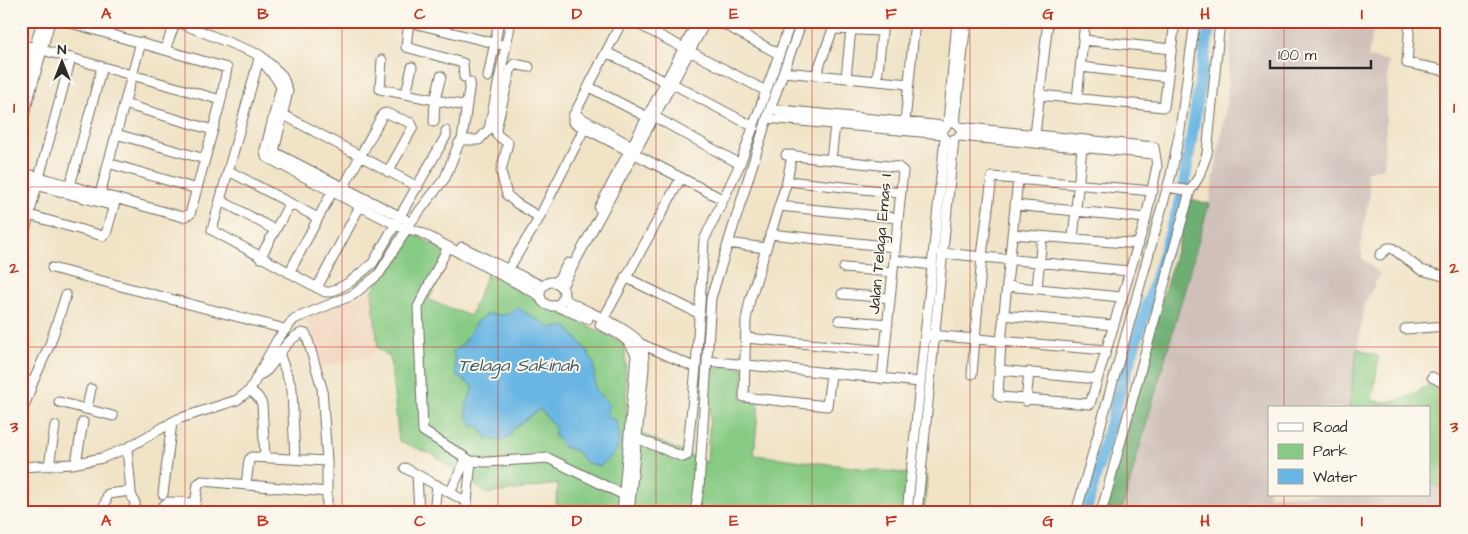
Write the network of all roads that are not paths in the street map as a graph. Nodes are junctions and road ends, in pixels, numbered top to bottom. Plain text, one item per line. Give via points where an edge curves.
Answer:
1 (42, 21) edge
2 (50, 21) edge
3 (64, 21) edge
4 (175, 21) edge
5 (499, 21) edge
6 (511, 21) edge
7 (622, 21) edge
8 (632, 21) edge
9 (698, 21) edge
10 (706, 21) edge
11 (718, 21) edge
12 (790, 21) edge
13 (802, 21) edge
14 (883, 21) edge
15 (915, 21) edge
16 (957, 21) edge
17 (966, 21) edge
18 (1048, 21) edge
19 (1154, 21) edge
20 (1195, 21) edge
21 (1220, 21) edge
22 (1410, 21) edge
23 (409, 22) edge
24 (1082, 22) edge
25 (1175, 22) edge
26 (851, 29) junction
27 (882, 32) junction
28 (1083, 40) junction
29 (141, 42) junction
30 (495, 43) junction
31 (21, 44) edge
32 (506, 46) junction
33 (38, 49) junction
34 (1172, 49) junction
35 (165, 50) junction
36 (687, 50) junction
37 (606, 52) junction
38 (779, 54) junction
39 (258, 56) junction
40 (71, 58) junction
41 (382, 60) dead end
42 (102, 67) junction
43 (412, 67) dead end
44 (529, 67) dead end
45 (1080, 67) junction
46 (1447, 71) edge
47 (784, 72) junction
48 (132, 75) junction
49 (816, 75) junction
50 (441, 76) dead end
51 (279, 77) junction
52 (488, 77) dead end
53 (1168, 77) junction
54 (846, 78) junction
55 (877, 81) junction
56 (669, 83) junction
57 (909, 84) junction
58 (589, 87) junction
59 (766, 91) junction
60 (406, 94) junction
61 (21, 95) edge
62 (1039, 95) junction
63 (1077, 99) junction
64 (221, 100) junction
65 (435, 100) junction
66 (124, 104) junction
67 (466, 106) junction
68 (770, 109) junction
69 (282, 114) junction
70 (574, 114) junction
71 (651, 117) junction
72 (767, 118) junction
73 (434, 122) dead end
74 (905, 122) junction
75 (836, 124) junction
76 (21, 126) edge
77 (754, 127) junction
78 (584, 129) junction
79 (213, 130) junction
80 (446, 131) dead end
81 (951, 131) junction
82 (116, 134) junction
83 (1035, 135) junction
84 (462, 140) junction
85 (1082, 148) junction
86 (634, 151) junction
87 (1154, 154) junction
88 (360, 157) junction
89 (205, 159) junction
90 (830, 160) junction
91 (108, 163) junction
92 (740, 164) junction
93 (229, 171) junction
94 (21, 172) edge
95 (388, 172) junction
96 (681, 178) junction
97 (1018, 179) junction
98 (21, 181) edge
99 (38, 181) junction
100 (787, 182) junction
101 (1079, 184) junction
102 (70, 186) junction
103 (418, 187) junction
104 (1171, 187) junction
105 (197, 189) junction
106 (1187, 190) junction
107 (1153, 191) junction
108 (338, 192) junction
109 (901, 193) junction
110 (100, 194) junction
111 (724, 196) junction
112 (220, 200) junction
113 (115, 202) junction
114 (290, 203) junction
115 (1015, 205) junction
116 (360, 206) junction
117 (779, 206) junction
118 (1076, 211) junction
119 (29, 215) junction
120 (539, 217) junction
121 (318, 218) junction
122 (898, 218) junction
123 (1146, 218) junction
124 (398, 220) junction
125 (408, 226) junction
126 (275, 230) junction
127 (770, 234) junction
128 (1012, 234) junction
129 (1042, 237) junction
130 (1073, 239) junction
131 (728, 243) junction
132 (1139, 244) junction
133 (21, 245) edge
134 (895, 246) junction
135 (448, 247) junction
136 (766, 248) junction
137 (458, 253) junction
138 (942, 253) junction
139 (1380, 255) dead end
140 (982, 256) junction
141 (260, 258) junction
142 (1010, 258) junction
143 (894, 260) junction
144 (1039, 263) junction
145 (932, 264) junction
146 (52, 268) dead end
147 (844, 268) dead end
148 (508, 270) junction
149 (893, 272) junction
150 (1129, 272) junction
151 (289, 273) junction
152 (625, 277) junction
153 (1447, 277) edge
154 (559, 284) junction
155 (1007, 286) junction
156 (317, 288) junction
157 (1037, 288) junction
158 (541, 290) junction
159 (842, 294) dead end
160 (66, 295) dead end
161 (1121, 297) junction
162 (563, 298) junction
163 (890, 298) junction
164 (556, 306) junction
165 (700, 314) junction
166 (1003, 315) junction
167 (839, 320) dead end
168 (601, 322) junction
169 (888, 324) junction
170 (1113, 325) junction
171 (1447, 326) edge
172 (285, 329) junction
173 (1405, 329) dead end
174 (929, 335) junction
175 (746, 338) junction
176 (974, 339) junction
177 (1000, 342) junction
178 (635, 343) junction
179 (1106, 350) junction
180 (885, 351) junction
181 (279, 353) junction
182 (707, 361) junction
183 (744, 365) junction
184 (696, 368) junction
185 (999, 370) junction
186 (1029, 372) junction
187 (830, 374) junction
188 (972, 374) dead end
189 (258, 375) junction
190 (1432, 376) dead end
191 (21, 379) edge
192 (882, 379) junction
193 (1097, 379) junction
194 (33, 382) junction
195 (920, 382) junction
196 (1447, 385) edge
197 (91, 389) dead end
198 (250, 390) junction
199 (1026, 400) junction
200 (59, 402) dead end
201 (26, 404) dead end
202 (87, 408) junction
203 (113, 416) dead end
204 (83, 422) dead end
205 (172, 422) junction
206 (55, 426) dead end
207 (632, 437) junction
208 (127, 448) junction
209 (265, 457) junction
210 (295, 459) junction
211 (469, 460) junction
212 (327, 461) junction
213 (76, 463) junction
214 (49, 466) junction
215 (21, 467) edge
216 (405, 468) dead end
217 (417, 475) junction
218 (246, 485) junction
219 (437, 485) junction
220 (130, 492) junction
221 (327, 492) junction
222 (450, 493) junction
223 (163, 494) dead end
224 (627, 496) junction
225 (467, 502) junction
226 (195, 509) edge
227 (327, 512) edge
228 (102, 513) edge
229 (134, 513) edge
230 (162, 513) edge
231 (215, 513) edge
232 (344, 513) edge
233 (419, 513) edge
234 (434, 513) edge
235 (466, 513) edge
236 (622, 513) edge
237 (629, 513) edge
238 (695, 513) edge
239 (907, 513) edge
240 (917, 513) edge
241 (1076, 513) edge
242 (1101, 513) edge

1 - 33 street
2 - 33 street
3 - 29 street
4 - 35 street
4 - 39 street
5 - 30 street
6 - 32 street
7 - 37 street
8 - 36 street
9 - 36 street
10 - 36 street
11 - 38 street
12 - 38 street
13 - 47 street
14 - 27 street
15 - 57 street
16 - 81 street
17 - 81 street
18 - 62 street
19 - 25 street
20 - 104 street
21 - 106 street via 1207,154 1198,178
22 - 46 street via 1408,63
23 - 30 street
23 - 67 street via 406,47 463,63 467,79
24 - 28 street
25 - 34 street
26 - 27 street
26 - 49 street via 833,29
26 - 54 street
27 - 55 street
28 - 34 street
28 - 45 street
29 - 35 street
29 - 48 street
30 - 32 street
30 - 52 street
31 - 33 street
32 - 84 street via 489,129 479,140
33 - 40 street
33 - 61 street
33 - 76 street
34 - 53 street
35 - 64 street via 228,69
36 - 56 street
36 - 59 street
37 - 56 street
37 - 58 street
38 - 59 street
39 - 51 street
39 - 93 street
40 - 42 street
40 - 99 street
41 - 60 street via 378,88
42 - 48 street
42 - 102 street
43 - 60 street
44 - 120 street via 514,64 511,68 496,129 497,135 508,143 501,171 507,195
45 - 53 street
45 - 63 street
47 - 49 street
47 - 68 street
48 - 64 street
48 - 66 street
49 - 54 street
50 - 65 street
51 - 69 street via 288,87
51 - 108 street via 280,90 266,157
53 - 63 street via 1162,108
54 - 55 street
55 - 57 street
56 - 71 street
56 - 77 street
57 - 74 street
58 - 70 street
58 - 71 street
59 - 77 street
60 - 65 street
62 - 63 street
62 - 83 street
64 - 79 street
65 - 67 street
65 - 73 street
66 - 79 street
66 - 82 street
67 - 84 street
68 - 72 street
68 - 74 street
69 - 88 street
69 - 108 street via 274,152
70 - 78 street via 573,122
70 - 86 street
71 - 86 street
71 - 92 street
72 - 75 street
72 - 131 street
74 - 81 street
75 - 81 street
75 - 90 street
77 - 92 street
78 - 86 street
78 - 120 street
79 - 89 street
80 - 103 street
81 - 83 street
81 - 85 street
81 - 138 street
81 - 145 street
82 - 89 street
82 - 91 street
83 - 87 street via 1154,146
84 - 125 street via 456,147 446,178
85 - 87 street
85 - 101 street
86 - 96 street
86 - 111 street
86 - 154 street
87 - 107 street
88 - 95 street
88 - 95 street via 383,114 389,113 411,123 413,127
88 - 108 street
89 - 105 street
90 - 100 street, Jalan Telaga Emas I via 789,155
90 - 109 street, Jalan Telaga Emas I via 900,168 904,173
91 - 105 street
91 - 110 street
92 - 111 street
93 - 112 street
93 - 114 street
94 - 99 street
95 - 103 street
96 - 111 street
96 - 152 street
97 - 101 street
97 - 115 street
97 - 140 street via 995,176 991,179
98 - 99 street
99 - 102 street
99 - 113 street
99 - 119 street
100 - 109 street
100 - 117 street
101 - 107 street
101 - 118 street
102 - 110 street
103 - 124 street
104 - 106 street
104 - 241 street
105 - 113 street via 190,214 183,217
106 - 242 street
107 - 123 street
108 - 116 street
108 - 121 street
108 - 124 street
109 - 122 street, Jalan Telaga Emas I
110 - 113 street
111 - 165 street via 704,240
112 - 126 street
112 - 141 street via 212,230
113 - 119 street via 103,236
114 - 121 street
114 - 126 street
115 - 118 street
115 - 128 street
116 - 124 street
116 - 156 street
117 - 122 street
117 - 127 street
118 - 123 street
118 - 130 street
119 - 133 street
120 - 148 street
121 - 151 street
122 - 134 street, Jalan Telaga Emas I
123 - 132 street
124 - 125 street
124 - 156 street via 370,267 331,292
125 - 135 street
125 - 172 street via 379,274 368,285 353,295 303,314
126 - 141 street
127 - 134 street
127 - 136 street
128 - 129 street
128 - 142 street
129 - 130 street
129 - 144 street
130 - 132 street
131 - 136 street
131 - 182 street via 712,298
132 - 150 street
134 - 143 street, Jalan Telaga Emas I
135 - 137 street
135 - 211 street via 418,307 422,428 426,434
136 - 175 street via 750,300
137 - 148 street via 462,247
137 - 158 street
138 - 140 street
138 - 174 street
139 - 153 street via 1392,248 1421,270
140 - 142 street
140 - 176 street
141 - 151 street
142 - 144 street
142 - 155 street
143 - 145 street
143 - 149 street, Jalan Telaga Emas I
144 - 150 street
144 - 157 street
145 - 174 street
146 - 172 street
147 - 149 street
148 - 158 street
149 - 163 street, Jalan Telaga Emas I
150 - 161 street
151 - 156 street
152 - 165 street
152 - 168 street
154 - 158 street via 548,282
154 - 162 street
155 - 157 street
155 - 166 street
157 - 161 street
158 - 164 street via 543,303
159 - 163 street
160 - 194 street
161 - 170 street
162 - 164 street
162 - 168 street
163 - 169 street, Jalan Telaga Emas I
164 - 168 street
165 - 184 street
166 - 170 street
166 - 177 street
167 - 169 street
168 - 178 street via 628,332
169 - 180 street, Jalan Telaga Emas I
170 - 179 street
171 - 173 street
172 - 189 street
174 - 176 street
174 - 195 street
174 - 240 street
175 - 180 street
175 - 183 street
176 - 177 street
176 - 188 street
177 - 179 street
177 - 185 street
178 - 184 street
178 - 207 street via 644,356
179 - 193 street
180 - 192 street, Jalan Telaga Emas I
181 - 189 street via 266,372
181 - 210 street via 292,389
181 - 212 street via 292,337 306,334 322,388
182 - 183 street
182 - 238 street
183 - 187 street
183 - 187 street via 744,397 782,402 829,406
184 - 207 street via 686,456
185 - 186 street
185 - 199 street via 998,395
186 - 193 street
186 - 199 street
187 - 192 street
189 - 198 street
190 - 196 street
191 - 194 street
192 - 195 street
193 - 199 street via 1090,404
194 - 201 street
195 - 239 street
197 - 202 street
198 - 205 street via 230,404
198 - 209 street via 262,404
200 - 202 street
202 - 203 street
204 - 213 street
205 - 208 street
205 - 223 street
206 - 214 street
207 - 224 street
208 - 213 street via 102,458
208 - 220 street
209 - 210 street
209 - 218 street via 250,458
210 - 212 street
211 - 222 street
211 - 224 street via 487,462 543,457
211 - 225 street
212 - 221 street
213 - 214 street
214 - 215 street
216 - 217 street
217 - 219 street
217 - 233 street
218 - 221 street
218 - 226 street via 202,481 198,484
219 - 222 street
219 - 234 street
220 - 228 street via 108,494
220 - 229 street via 135,503
221 - 227 street
222 - 225 street
224 - 236 street
224 - 237 street
225 - 235 street
226 - 230 street via 168,502
226 - 231 street
227 - 232 street

